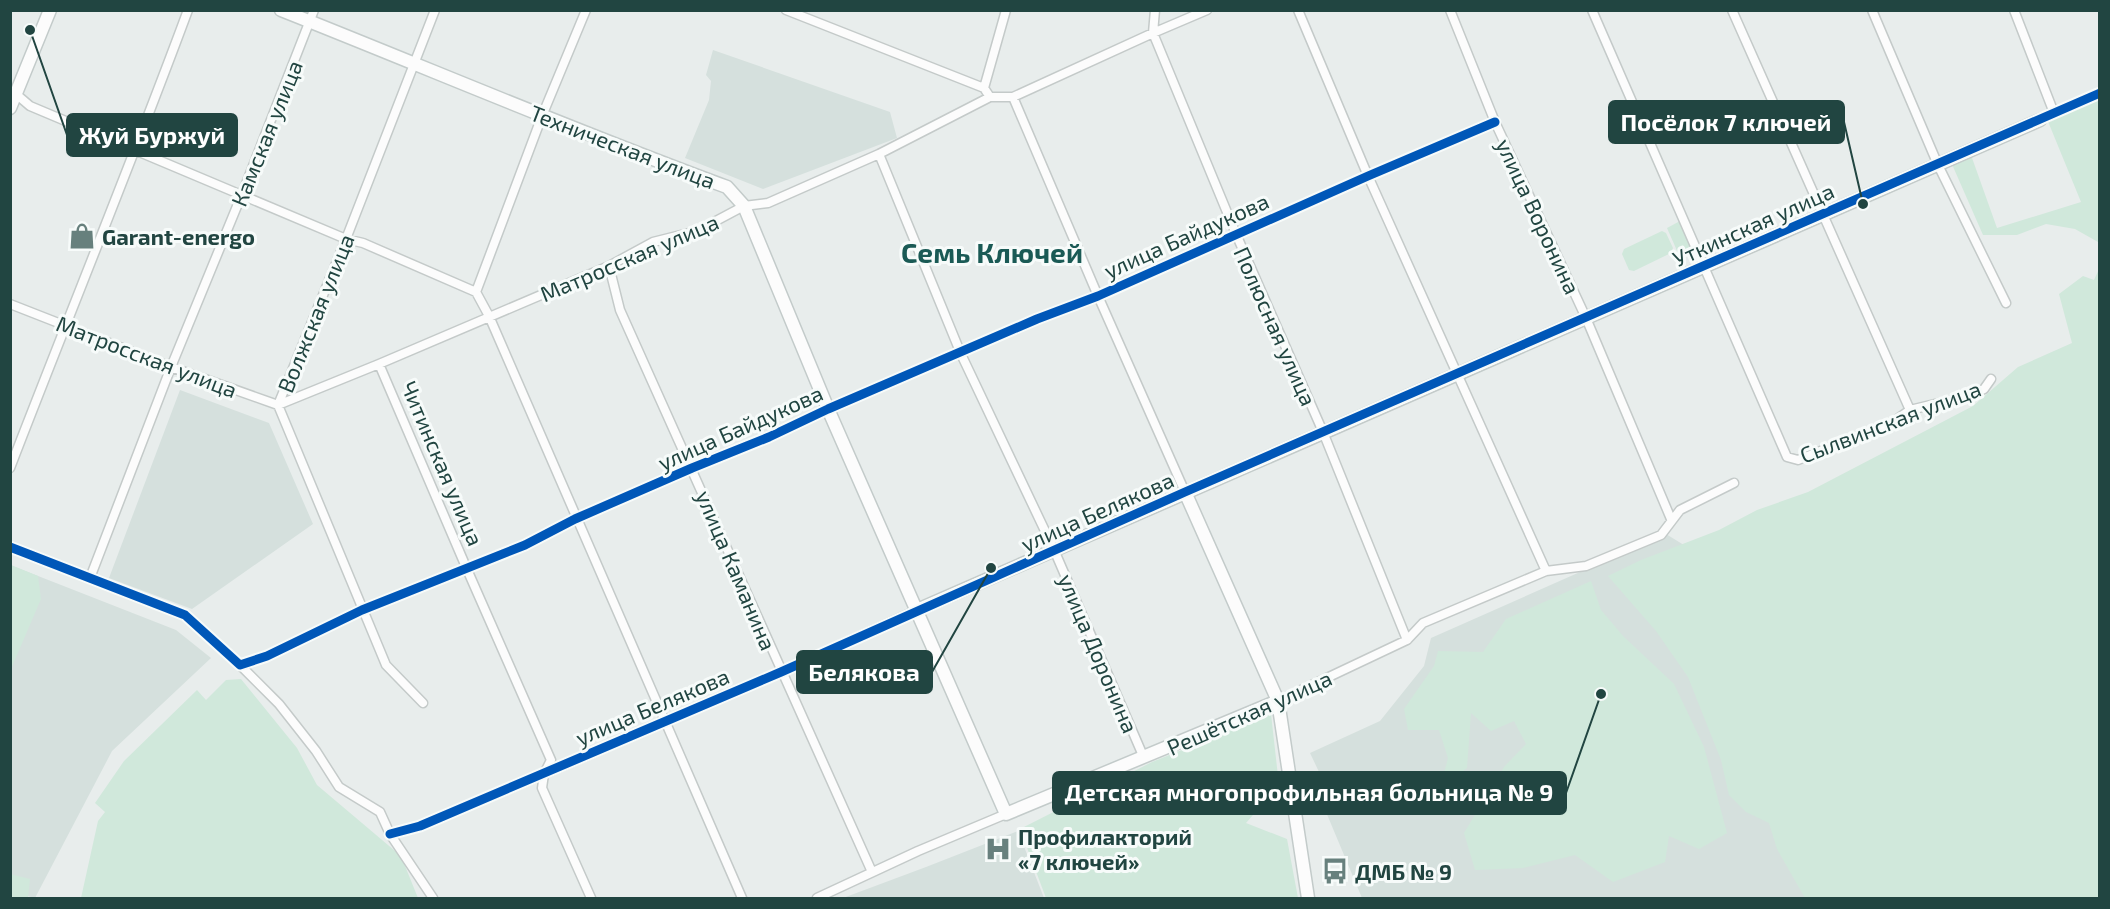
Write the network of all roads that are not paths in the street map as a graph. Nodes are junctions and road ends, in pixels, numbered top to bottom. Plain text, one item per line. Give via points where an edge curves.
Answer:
1 (50, 10) edge
2 (188, 10) edge
3 (281, 10) edge
4 (435, 10) edge
5 (586, 10) edge
6 (786, 10) edge
7 (1006, 10) edge
8 (1155, 10) edge
9 (1207, 10) edge
10 (1299, 10) edge
11 (1450, 10) edge
12 (1592, 10) edge
13 (1732, 10) edge
14 (1872, 10) edge
15 (2014, 10) edge
16 (312, 16) edge
17 (1153, 33) junction
18 (414, 63) junction
19 (984, 88) junction
20 (2100, 93) edge
21 (16, 94) junction
22 (990, 97) junction
23 (1013, 98) junction
24 (10, 108) edge
25 (2054, 113) junction
26 (542, 116) junction
27 (2040, 120) joint
28 (1495, 122) junction
29 (136, 151) junction
30 (879, 154) junction
31 (1938, 165) junction
32 (1368, 176) junction
33 (242, 194) junction
34 (744, 206) junction
35 (1822, 215) junction
36 (1236, 234) junction
37 (346, 239) junction
38 (609, 266) junction
39 (1704, 266) junction
40 (476, 292) junction
41 (1098, 296) junction
42 (10, 303) edge
43 (2006, 303) dead end
44 (489, 316) junction
45 (1586, 318) junction
46 (65, 325) junction
47 (961, 354) junction
48 (379, 364) junction
49 (171, 367) junction
50 (1458, 374) junction
51 (1991, 379) dead end
52 (278, 405) junction
53 (828, 409) junction
54 (1910, 410) junction
55 (1323, 432) junction
56 (10, 468) edge
57 (692, 468) junction
58 (1734, 483) dead end
59 (1185, 492) junction
60 (575, 519) junction
61 (1671, 519) junction
62 (10, 547) edge
63 (1055, 552) junction
64 (466, 567) junction
65 (1546, 571) junction
66 (90, 578) junction
67 (362, 610) junction
68 (917, 610) junction
69 (1407, 640) junction
70 (240, 665) junction
71 (781, 672) junction
72 (1278, 701) junction
73 (423, 703) dead end
74 (664, 721) junction
75 (1144, 758) junction
76 (544, 774) junction
77 (1006, 814) junction
78 (390, 834) junction
79 (872, 872) junction
80 (433, 898) edge
81 (591, 898) edge
82 (742, 898) edge
83 (817, 898) edge
84 (1308, 898) edge

1 - 21 street
2 - 29 street
3 - 16 street, Техническая улица
4 - 18 street, Волжская улица
5 - 26 street
6 - 19 street
7 - 19 street
8 - 17 street, Полюсная улица
9 - 17 street, Матросская улица
10 - 32 street
11 - 28 street, улица Воронина
12 - 39 street
13 - 35 street
14 - 31 street
15 - 25 street
16 - 18 street, Техническая улица
16 - 33 street, Камская улица
17 - 23 street, Матросская улица
17 - 36 street, Полюсная улица
18 - 26 street, Техническая улица
18 - 37 street, Волжская улица
19 - 22 street
20 - 25 street, Уткинская улица
21 - 24 street
21 - 29 street via 30,106
22 - 23 street, Матросская улица
22 - 30 street, Матросская улица
23 - 41 street
25 - 27 street, Уткинская улица
26 - 34 street, Техническая улица via 728,187
26 - 40 street
27 - 31 street, Уткинская улица
28 - 32 street, улица Байдукова
28 - 45 street, улица Воронина
29 - 33 street
29 - 46 street
30 - 34 street, Матросская улица via 768,203
30 - 47 street, улица Доронина
31 - 35 street, Уткинская улица
31 - 43 street
32 - 36 street, улица Байдукова
32 - 50 street
33 - 37 street
33 - 49 street, Камская улица
34 - 38 street, Матросская улица via 697,231 653,242
34 - 53 street, Техническая улица
35 - 39 street, Уткинская улица
35 - 54 street
36 - 41 street, улица Байдукова
36 - 55 street, Полюсная улица
37 - 40 street
37 - 52 street, Волжская улица
38 - 44 street, Матросская улица
38 - 57 street, улица Каманина via 620,310
39 - 45 street, Уткинская улица
39 - 54 street, Сылвинская улица via 1787,457 1798,460 1893,422
40 - 44 street
41 - 47 street, улица Байдукова
41 - 59 street
42 - 46 street, Матросская улица
44 - 48 street, Матросская улица
44 - 60 street
45 - 50 street, улица Белякова
45 - 61 street, улица Воронина
46 - 49 street, Матросская улица
46 - 56 street
47 - 53 street, улица Байдукова
47 - 63 street, улица Доронина
48 - 52 street, Матросская улица
48 - 64 street, Читинская улица
49 - 52 street, Матросская улица
49 - 66 street, Камская улица
50 - 55 street, улица Белякова
50 - 65 street
51 - 54 street, Сылвинская улица via 1984,389 1968,396
52 - 67 street, Волжская улица
53 - 57 street, улица Байдукова
53 - 68 street, Техническая улица
55 - 59 street, улица Белякова
55 - 69 street, Полюсная улица
57 - 60 street, улица Байдукова
57 - 71 street, улица Каманина
58 - 61 street via 1680,510
59 - 63 street, улица Белякова
59 - 72 street
60 - 64 street, улица Байдукова via 525,545
60 - 74 street
61 - 65 street, Решётская улица via 1661,535 1586,566
62 - 66 street
63 - 68 street, улица Белякова
63 - 75 street, улица Доронина
64 - 67 street, улица Байдукова
64 - 76 street, Читинская улица via 551,760
65 - 69 street, Решётская улица via 1423,623
66 - 70 street via 185,615
67 - 70 street, улица Байдукова
67 - 73 street, Волжская улица via 386,665
68 - 71 street, улица Белякова
68 - 77 street, Техническая улица
69 - 72 street, Решётская улица
70 - 78 street via 279,704 339,787 380,812
71 - 74 street, улица Белякова
71 - 79 street, улица Каманина
72 - 75 street, Решётская улица
72 - 84 street
74 - 76 street, улица Белякова
74 - 82 street
75 - 77 street, Решётская улица
76 - 78 street, улица Белякова via 420,826
76 - 81 street, Читинская улица via 542,788
77 - 79 street, Решётская улица
78 - 80 street
79 - 83 street, Решётская улица

